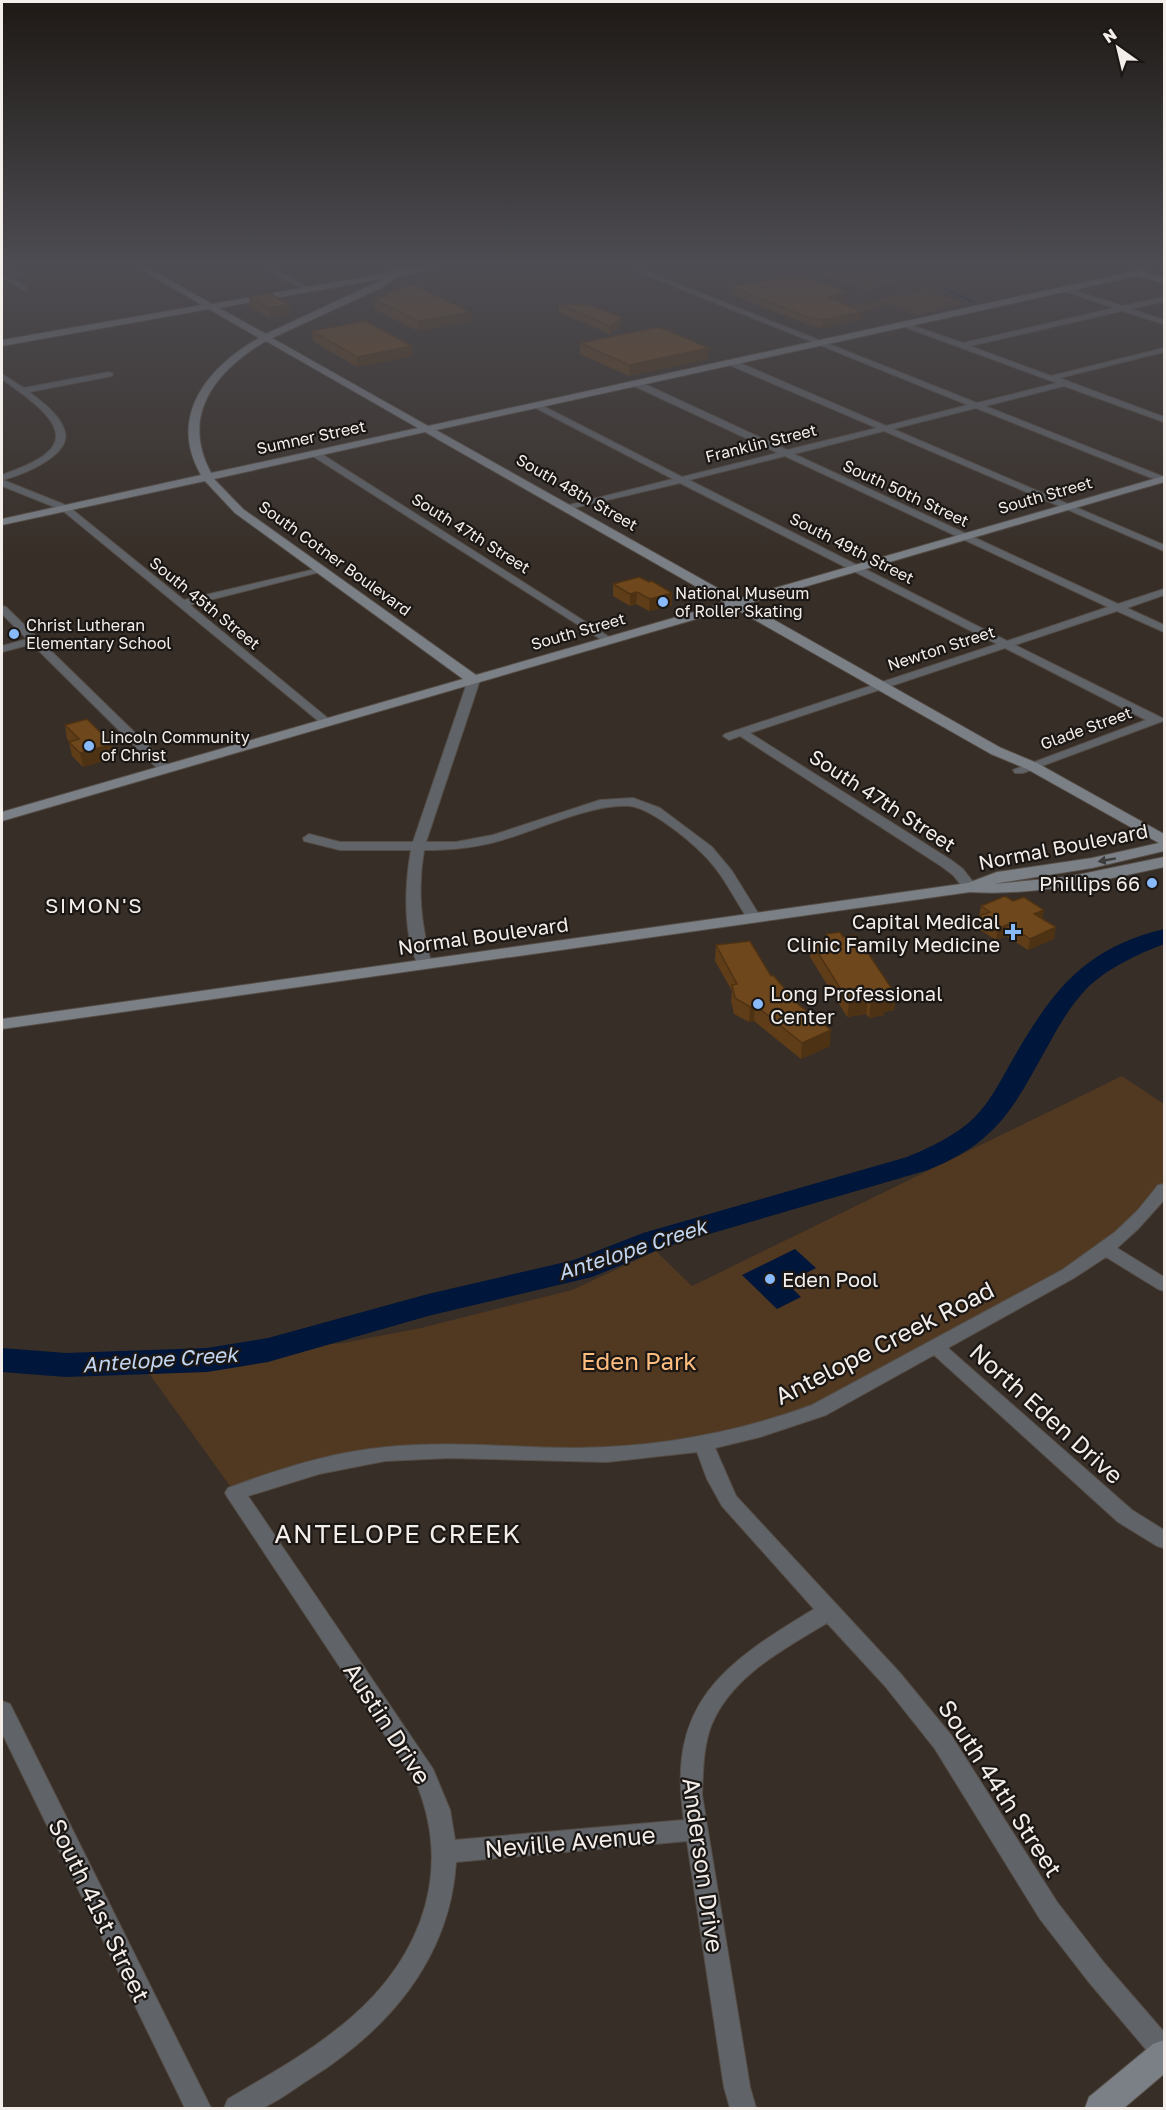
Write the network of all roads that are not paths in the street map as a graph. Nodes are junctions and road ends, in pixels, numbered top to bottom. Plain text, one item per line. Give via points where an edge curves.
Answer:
1 (229, 364) edge
2 (315, 364) edge
3 (719, 364) edge
4 (736, 364) edge
5 (876, 364) edge
6 (1015, 364) edge
7 (1106, 364) edge
8 (109, 374) dead end
9 (2, 376) edge
10 (1051, 378) junction
11 (635, 383) junction
12 (1066, 384) junction
13 (22, 391) junction
14 (534, 405) junction
15 (978, 405) junction
16 (1164, 420) edge
17 (428, 428) junction
18 (885, 429) junction
19 (314, 453) junction
20 (786, 454) junction
21 (207, 477) junction
22 (2, 478) edge
23 (1164, 479) edge
24 (680, 480) junction
25 (2, 483) edge
26 (1067, 507) junction
27 (65, 508) junction
28 (568, 508) junction
29 (2, 522) edge
30 (964, 537) junction
31 (1164, 548) edge
32 (320, 569) junction
33 (855, 569) junction
34 (1164, 592) edge
35 (737, 603) junction
36 (182, 604) junction
37 (1118, 607) junction
38 (2, 609) edge
39 (1164, 629) edge
40 (33, 640) junction
41 (609, 640) junction
42 (1005, 644) junction
43 (2, 649) edge
44 (474, 680) junction
45 (881, 685) junction
46 (1160, 718) edge
47 (326, 722) junction
48 (735, 734) joint
49 (1026, 768) junction
50 (165, 769) junction
51 (2, 817) edge
52 (309, 838) dead end
53 (416, 847) junction
54 (1163, 850) edge
55 (970, 887) junction
56 (753, 918) junction
57 (425, 964) junction
58 (2, 1024) edge
59 (1164, 1189) edge
60 (1106, 1249) junction
61 (1164, 1285) edge
62 (936, 1347) junction
63 (704, 1445) junction
64 (235, 1493) joint
65 (1164, 1540) edge
66 (829, 1611) junction
67 (2, 1711) edge
68 (696, 1830) junction
69 (445, 1852) junction
70 (1164, 2053) edge
71 (198, 2109) edge
72 (237, 2109) edge
73 (743, 2109) edge
74 (1100, 2109) edge

1 - 21 main road, South Cotner Boulevard via 207,389 196,409 194,447
2 - 17 main road, South 48th Street
3 - 11 main road, Sumner Street
4 - 18 street
5 - 15 street
6 - 10 street
7 - 10 street
8 - 13 street
9 - 13 street
10 - 12 street
11 - 14 main road, Sumner Street
11 - 20 street, South 50th Street
12 - 15 street, Franklin Street
12 - 16 street
13 - 22 street via 57,418 62,438 40,462
14 - 17 main road, Sumner Street
14 - 24 street, South 49th Street
15 - 18 street, Franklin Street
15 - 23 street
17 - 19 main road, Sumner Street
17 - 28 main road, South 48th Street
18 - 20 street, Franklin Street
18 - 26 street
19 - 21 main road, Sumner Street
19 - 41 street, South 47th Street
20 - 24 street, Franklin Street
20 - 30 street, South 50th Street
21 - 27 main road, Sumner Street
21 - 32 main road, South Cotner Boulevard via 239,511
23 - 26 main road, South Street
24 - 28 street, Franklin Street
24 - 33 street, South 49th Street
25 - 27 street, South 45th Street
26 - 30 main road, South Street
26 - 31 street
27 - 29 main road, Sumner Street
27 - 36 street, South 45th Street
28 - 35 main road, South 48th Street
30 - 33 main road, South Street
30 - 37 street, South 50th Street
32 - 36 street
32 - 44 main road, South Cotner Boulevard
33 - 35 main road, South Street
33 - 42 street, South 49th Street
34 - 37 street, Newton Street
35 - 41 main road, South Street
35 - 45 main road, South 48th Street
36 - 47 street, South 45th Street
37 - 39 street, South 50th Street
37 - 42 street, Newton Street
38 - 40 street
40 - 43 street
40 - 50 street
41 - 44 main road, South Street
42 - 45 street, Newton Street
42 - 46 street, South 49th Street
44 - 47 main road, South Street
44 - 53 street
45 - 48 street, Newton Street
45 - 49 main road, South 48th Street
46 - 49 street, Glade Street
47 - 50 main road, South Street
48 - 55 street, South 47th Street via 946,863
49 - 54 main road, South 48th Street
50 - 51 main road, South Street
52 - 53 street via 337,846
53 - 56 street via 478,843 598,804 633,802 656,812 706,850 727,874
53 - 57 street via 413,907
54 - 55 main road, Normal Boulevard via 1097,876 1007,889
55 - 56 main road, Normal Boulevard
56 - 57 main road, Normal Boulevard
57 - 58 main road, Normal Boulevard
59 - 60 street, Antelope Creek Road
60 - 61 street
60 - 62 street, Antelope Creek Road
62 - 63 street, Antelope Creek Road via 819,1410
62 - 65 street, North Eden Drive via 1125,1516
63 - 64 street, Antelope Creek Road via 575,1455 406,1452 318,1466
63 - 66 street, South 44th Street via 729,1501
64 - 69 street, Austin Drive via 425,1776 437,1805
66 - 68 street, Anderson Drive via 752,1658 714,1696 695,1739 690,1769
66 - 70 street, South 44th Street via 943,1742 1033,1887 1078,1951
67 - 71 street, South 41st Street
68 - 69 street, Neville Avenue
68 - 73 street, Anderson Drive
69 - 72 street, Austin Drive via 435,1919 420,1954 399,1987 372,2017 340,2043
70 - 74 main road

